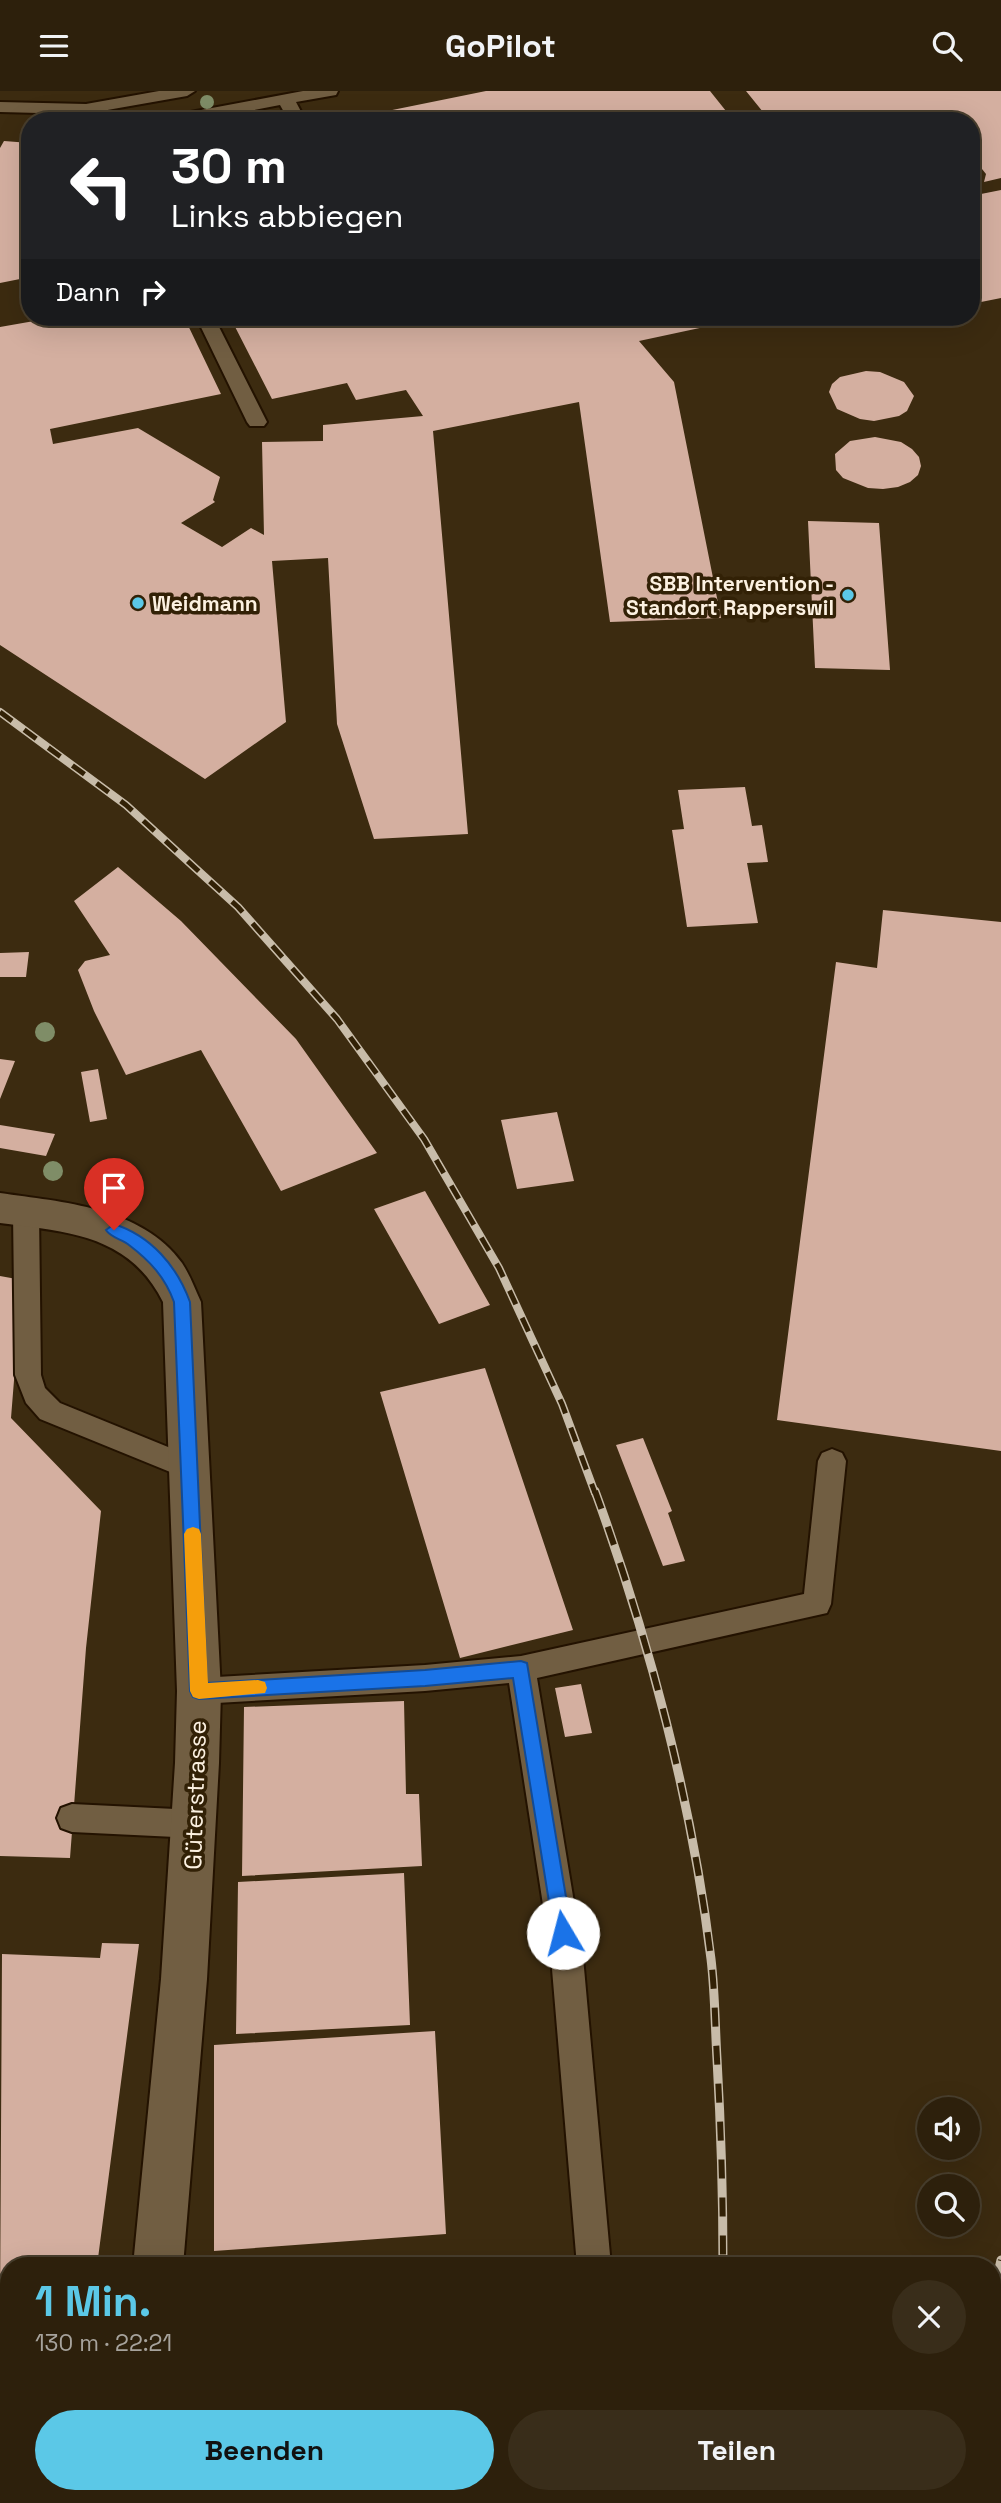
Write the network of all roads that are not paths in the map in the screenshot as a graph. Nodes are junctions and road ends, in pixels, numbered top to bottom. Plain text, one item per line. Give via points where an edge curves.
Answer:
1 (187, 91) edge
2 (330, 91) edge
3 (285, 99) junction
4 (0, 107) edge
5 (55, 112) edge
6 (100, 112) edge
7 (216, 112) edge
8 (293, 112) edge
9 (209, 326) edge
10 (257, 422) dead end
11 (13, 1210) edge
12 (832, 1461) dead end
13 (190, 1468) junction
14 (521, 1669) junction
15 (199, 1691) junction
16 (72, 1818) dead end
17 (196, 1824) junction
18 (159, 2257) edge
19 (593, 2257) edge

1 - 6 lane
2 - 3 lane
3 - 7 lane
3 - 8 lane
4 - 5 lane
9 - 10 lane
11 - 13 lane via 28,1375 39,1402 50,1411
11 - 13 street, Güterstrasse via 94,1223 133,1238 170,1275 182,1302
12 - 14 lane via 817,1604
13 - 15 street, Güterstrasse
14 - 15 lane
14 - 19 lane via 566,1957
15 - 17 street, Güterstrasse
16 - 17 lane
17 - 18 street, Güterstrasse

